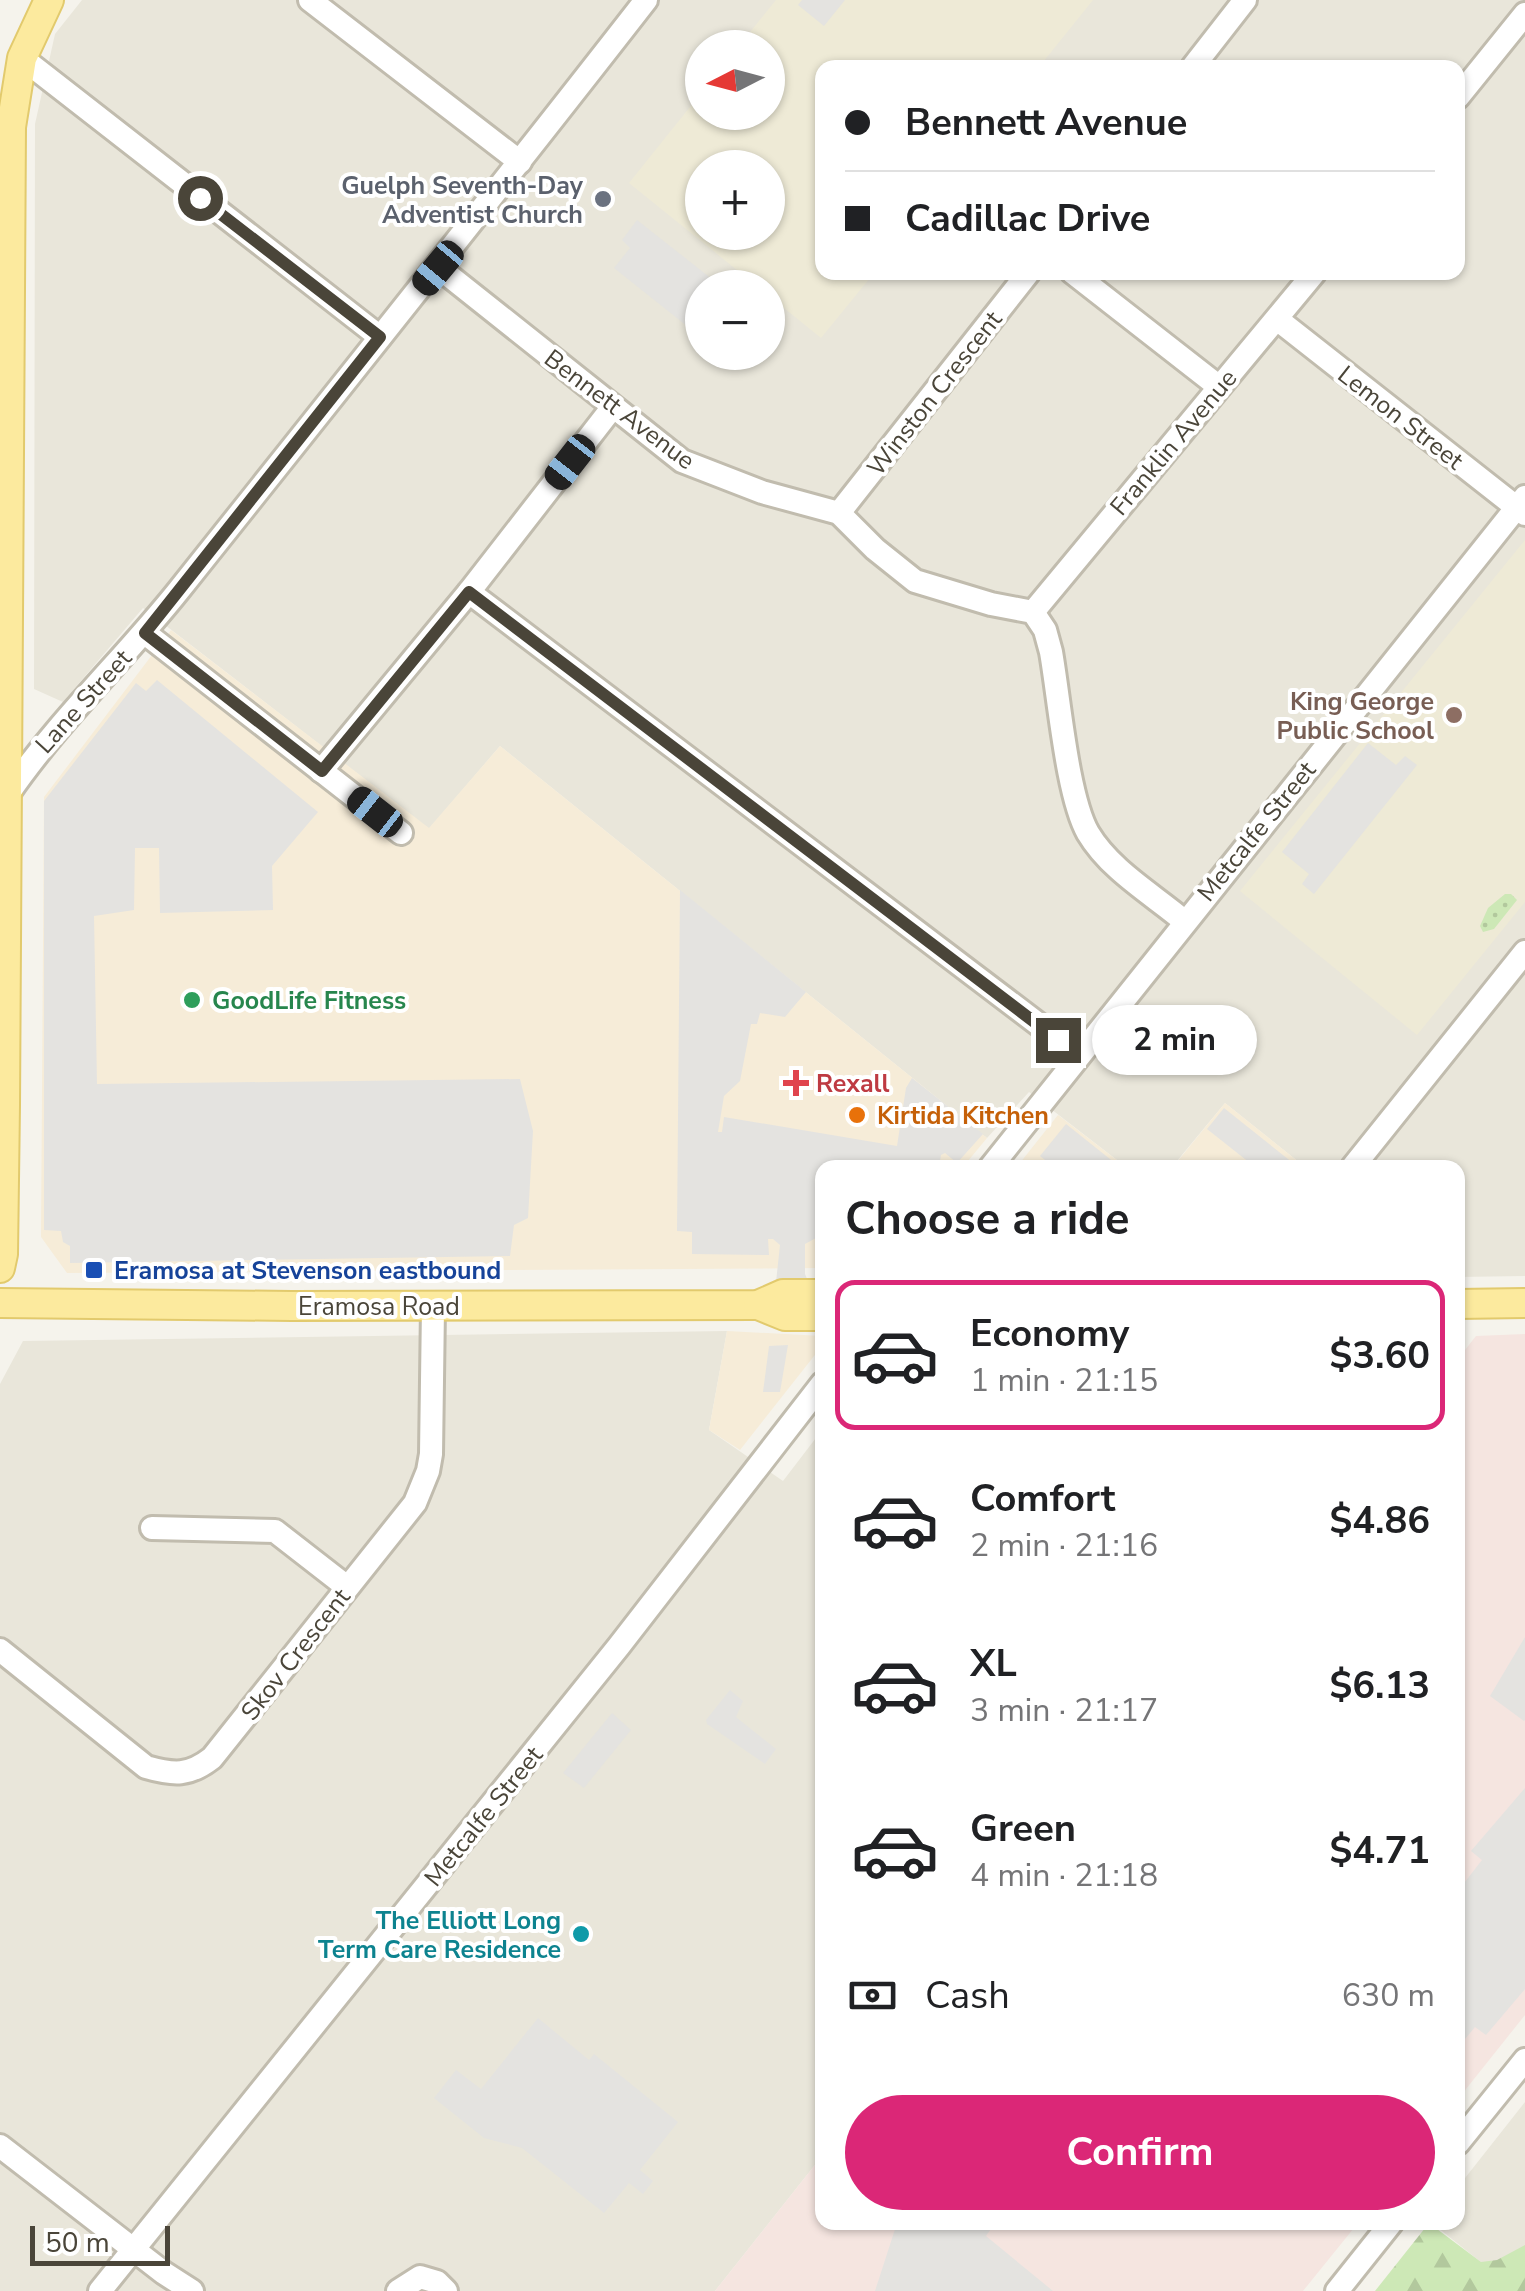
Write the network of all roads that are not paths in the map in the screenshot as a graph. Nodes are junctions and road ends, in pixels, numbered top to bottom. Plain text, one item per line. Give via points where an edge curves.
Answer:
1 (49, 0) edge
2 (310, 0) edge
3 (646, 0) edge
4 (1245, 0) edge
5 (1525, 14) edge
6 (22, 58) junction
7 (1198, 60) edge
8 (1465, 89) edge
9 (520, 162) junction
10 (438, 268) junction
11 (1024, 280) edge
12 (1082, 280) edge
13 (1309, 280) edge
14 (1277, 319) junction
15 (380, 337) junction
16 (1218, 386) junction
17 (612, 408) junction
18 (1522, 506) edge
19 (839, 513) junction
20 (469, 592) junction
21 (1033, 612) junction
22 (145, 633) junction
23 (322, 771) junction
24 (8, 794) junction
25 (401, 833) dead end
26 (1184, 921) junction
27 (1525, 952) edge
28 (1079, 1055) junction
29 (996, 1160) edge
30 (1358, 1160) edge
31 (0, 1268) edge
32 (815, 1294) edge
33 (1525, 1302) edge
34 (0, 1303) edge
35 (1465, 1304) edge
36 (758, 1305) junction
37 (433, 1306) junction
38 (815, 1316) edge
39 (815, 1393) edge
40 (152, 1528) dead end
41 (347, 1587) junction
42 (0, 1650) edge
43 (1525, 2060) edge
44 (1465, 2133) edge
45 (0, 2146) edge
46 (1386, 2230) edge
47 (134, 2249) junction
48 (100, 2291) edge
49 (192, 2291) edge
50 (398, 2291) edge
51 (446, 2291) edge
52 (1337, 2291) edge

1 - 6 main road
2 - 9 street
3 - 9 street, Lane Street
4 - 7 street
5 - 8 street
6 - 15 street
6 - 24 main road via 11,127
9 - 10 street, Lane Street
10 - 15 street, Lane Street
10 - 17 street, Bennett Avenue
11 - 19 street, Winston Crescent
12 - 16 street
13 - 14 street, Franklin Avenue
14 - 16 street, Franklin Avenue
14 - 18 street, Lemon Street
15 - 22 street, Lane Street
16 - 21 street, Franklin Avenue
17 - 19 street, Bennett Avenue via 682,462
17 - 20 street
18 - 26 street, Metcalfe Street
19 - 21 street, Bennett Avenue via 915,581
20 - 23 street
20 - 28 street
21 - 26 street via 1051,652 1075,794 1088,832 1116,866
22 - 23 street
22 - 24 street, Lane Street via 34,755
23 - 25 street
24 - 31 main road
26 - 28 street, Metcalfe Street
27 - 30 street
28 - 29 street, Metcalfe Street
32 - 36 main road, Eramosa Road via 784,1294
33 - 35 main road
34 - 37 main road, Eramosa Road
36 - 37 main road, Eramosa Road
36 - 38 main road, Eramosa Road via 784,1316
37 - 41 street, Skov Crescent via 428,1471 415,1502
39 - 47 street, Metcalfe Street
40 - 41 street via 275,1530
41 - 42 street, Skov Crescent via 212,1758 175,1775 146,1767
43 - 44 street
45 - 47 street
46 - 52 street
47 - 48 street, Metcalfe Street
47 - 49 street
50 - 51 street via 420,2278

